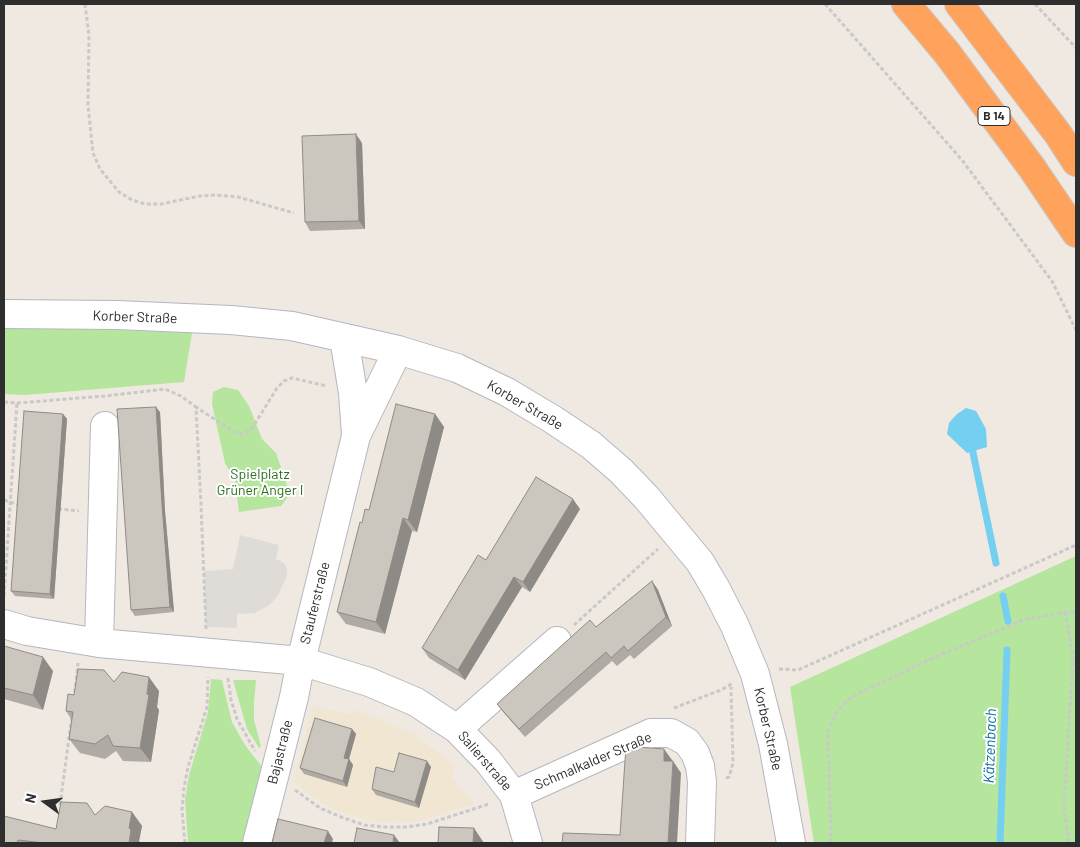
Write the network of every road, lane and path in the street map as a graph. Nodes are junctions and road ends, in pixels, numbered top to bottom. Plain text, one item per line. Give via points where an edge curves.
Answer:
1 (85, 4) edge
2 (825, 4) edge
3 (906, 4) edge
4 (959, 4) edge
5 (1035, 4) edge
6 (1076, 48) edge
7 (1076, 162) edge
8 (294, 212) dead end
9 (1076, 233) edge
10 (4, 314) edge
11 (1076, 330) edge
12 (344, 338) junction
13 (398, 350) junction
14 (328, 386) dead end
15 (4, 402) edge
16 (16, 403) junction
17 (196, 407) junction
18 (104, 426) dead end
19 (356, 436) junction
20 (4, 500) edge
21 (10, 502) junction
22 (201, 505) dead end
23 (25, 506) edge
24 (53, 508) edge
25 (72, 510) dead end
26 (1076, 545) edge
27 (658, 549) dead end
28 (4, 596) edge
29 (1065, 612) junction
30 (1076, 612) edge
31 (4, 624) edge
32 (557, 641) joint
33 (90, 642) junction
34 (301, 661) junction
35 (227, 672) dead end
36 (755, 674) junction
37 (74, 699) edge
38 (672, 708) dead end
39 (72, 709) edge
40 (457, 729) junction
41 (275, 774) junction
42 (702, 782) junction
43 (502, 799) junction
44 (59, 814) edge
45 (364, 825) junction
46 (362, 834) edge
47 (257, 843) edge
48 (528, 843) edge
49 (700, 843) edge
50 (791, 843) edge
51 (831, 843) edge
52 (1069, 843) edge

1 - 8 path via 93,153 100,169 119,192 145,204 216,195 238,197
2 - 11 path via 962,160 1052,280
3 - 9 highway, B 14 via 947,52
4 - 7 highway
5 - 6 path
10 - 12 street, Korber Straße via 231,320 292,326
12 - 13 street, Korber Straße
12 - 19 street, Stauferstraße
13 - 19 street, Stauferstraße
13 - 36 street, Korber Straße via 457,368 507,392 590,445 621,471 700,562 736,626
14 - 17 path via 292,378 284,381 251,430 242,434
15 - 16 path
16 - 17 path via 165,389
16 - 21 path
17 - 22 path
18 - 33 street
19 - 34 street, Stauferstraße
20 - 21 path
21 - 23 path
21 - 28 path
24 - 25 path
26 - 36 path via 798,670 771,669
27 - 32 path
29 - 30 path
29 - 51 path via 1023,620 851,697 837,712 828,730
29 - 52 path via 1073,656 1064,809
31 - 33 street, Stauferstraße
32 - 40 street
33 - 34 street, Stauferstraße
33 - 37 path
34 - 40 street, Salierstraße via 369,682 416,702
34 - 41 street, Bajastraße
35 - 41 path via 237,719 253,749
36 - 50 street, Korber Straße via 773,744
38 - 42 path via 731,684 733,763 729,777
39 - 44 path
40 - 43 street, Salierstraße via 488,761
41 - 45 path via 320,808
41 - 47 street, Bajastraße
42 - 43 street, Schmalkalder Straße via 700,766 687,742 671,733 651,734
42 - 49 street, Schmalkalder Straße
43 - 45 path via 427,824 398,827
43 - 48 street, Salierstraße
45 - 46 path

